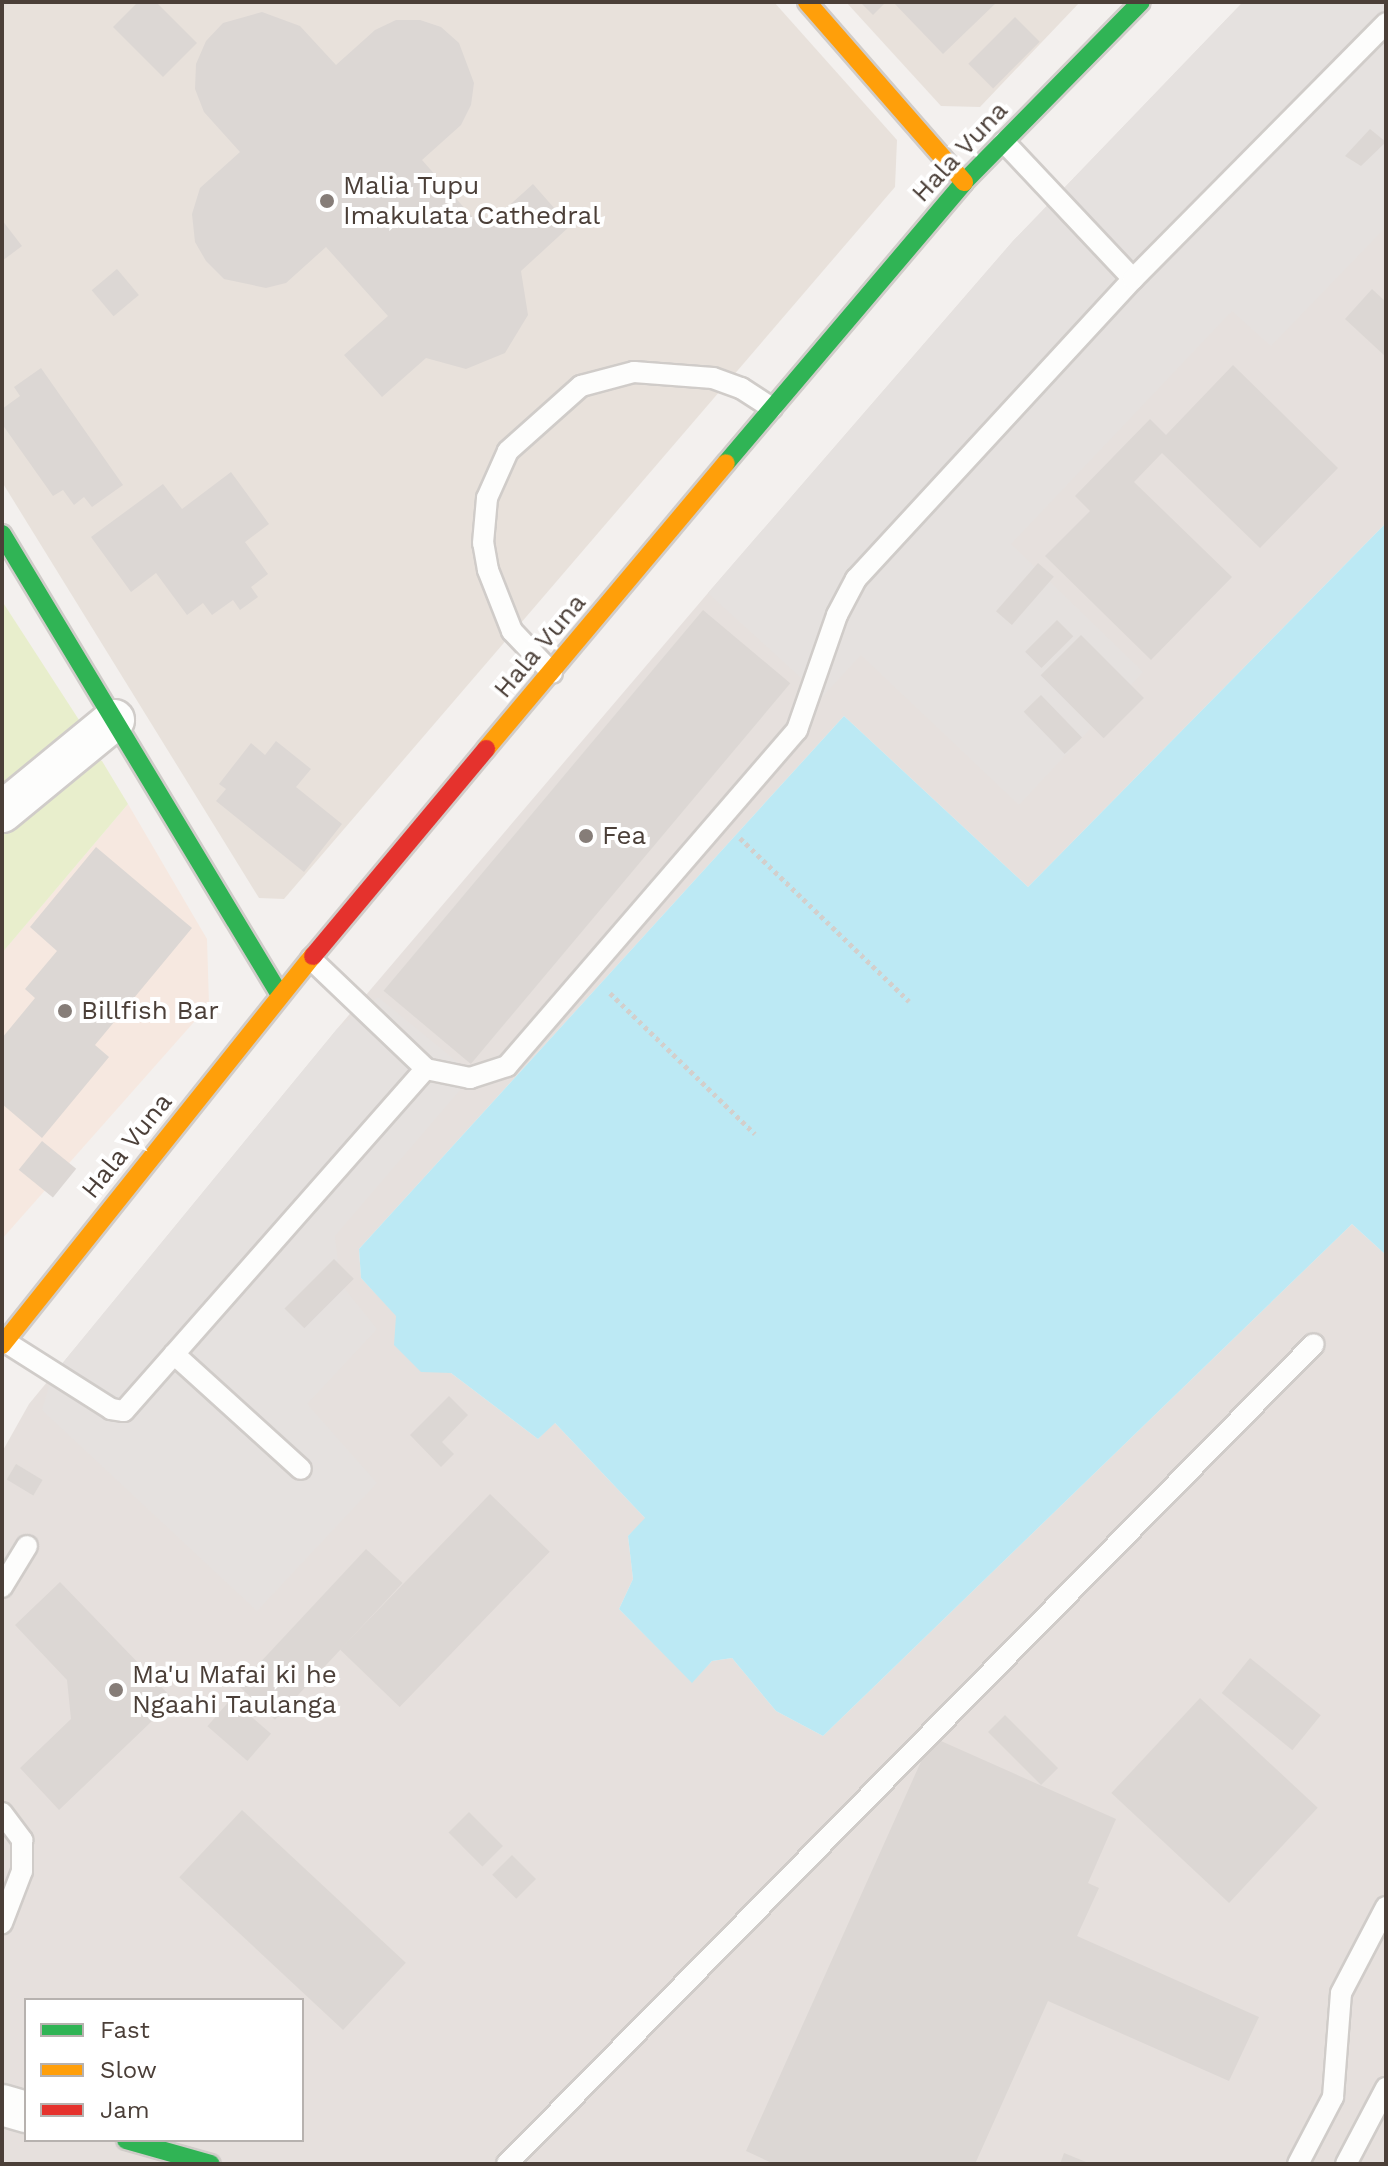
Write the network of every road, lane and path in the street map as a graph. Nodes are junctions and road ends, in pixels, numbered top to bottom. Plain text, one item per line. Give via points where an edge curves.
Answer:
1 (807, 2) edge
2 (1141, 2) edge
3 (1386, 23) edge
4 (1004, 142) junction
5 (964, 182) junction
6 (1133, 279) junction
7 (772, 408) junction
8 (2, 534) edge
9 (552, 673) junction
10 (114, 720) junction
11 (2, 812) edge
12 (311, 959) junction
13 (601, 984) dead end
14 (280, 995) junction
15 (909, 1001) joint
16 (426, 1069) junction
17 (755, 1134) dead end
18 (3, 1343) edge
19 (1314, 1344) dead end
20 (174, 1354) junction
21 (301, 1469) dead end
22 (27, 1546) dead end
23 (2, 1587) edge
24 (2, 1813) edge
25 (1386, 1907) edge
26 (2, 1923) edge
27 (1386, 2088) edge
28 (133, 2142) edge
29 (211, 2164) edge
30 (507, 2164) edge
31 (1298, 2164) edge
32 (1346, 2164) edge

1 - 5 main road
2 - 4 main road, Hala Vuna
3 - 6 lane
4 - 5 main road, Hala Vuna
4 - 6 lane
5 - 7 main road, Hala Vuna
6 - 16 lane via 856,579 837,615 797,730 507,1066 470,1078
7 - 9 main road, Hala Vuna
7 - 9 lane via 713,378 634,372 581,386 508,451 487,498 483,543 488,570 512,631
8 - 10 main road
9 - 12 main road, Hala Vuna
10 - 11 street
10 - 14 main road
12 - 14 main road, Hala Vuna
12 - 16 lane
13 - 17 path
14 - 18 main road, Hala Vuna
15 - 15 path via 794,890 737,834 769,866
16 - 20 lane
18 - 20 lane via 111,1409 124,1411
19 - 30 lane
20 - 21 lane
22 - 23 lane
24 - 26 lane via 22,1840 22,1871
25 - 31 lane via 1341,1993 1333,2097
27 - 32 lane
28 - 29 main road

